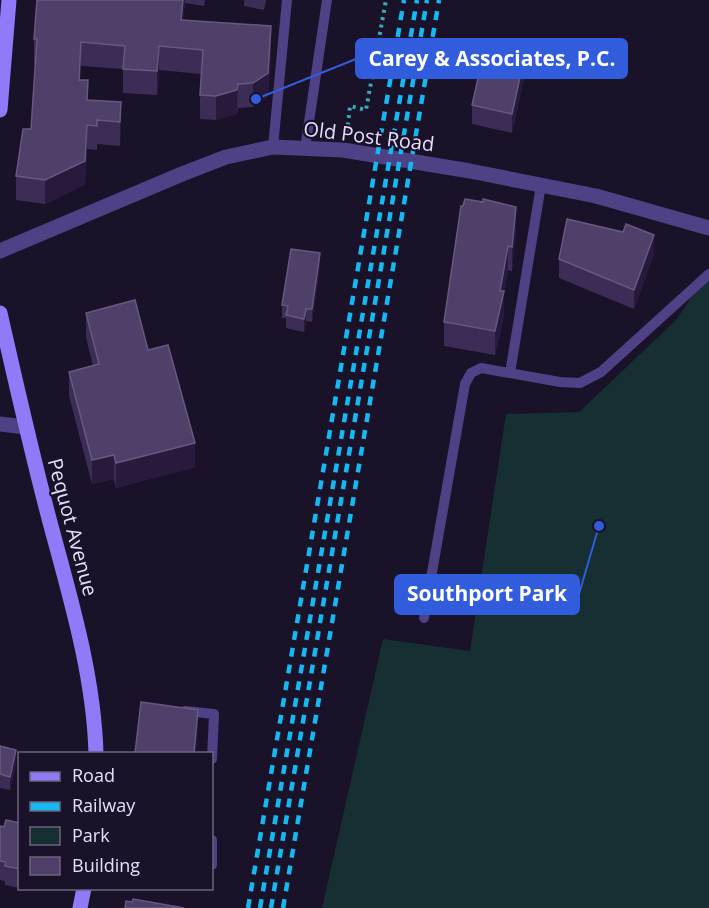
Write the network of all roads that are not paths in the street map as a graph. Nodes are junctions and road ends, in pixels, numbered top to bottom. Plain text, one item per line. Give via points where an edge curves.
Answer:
1 (9, 0) edge
2 (287, 0) edge
3 (327, 0) edge
4 (0, 110) edge
5 (273, 147) junction
6 (305, 148) junction
7 (542, 185) junction
8 (709, 228) edge
9 (0, 251) edge
10 (709, 274) edge
11 (0, 313) edge
12 (510, 373) junction
13 (0, 424) edge
14 (25, 427) junction
15 (424, 618) dead end
16 (170, 709) edge
17 (96, 752) edge
18 (212, 752) edge
19 (84, 890) edge
20 (80, 908) edge

1 - 4 street
2 - 5 lane
3 - 6 lane
5 - 6 street, Old Post Road
5 - 9 street, Old Post Road via 204,166
6 - 7 street, Old Post Road via 343,150
7 - 8 street, Old Post Road
7 - 12 lane
10 - 12 lane via 601,372 580,383
11 - 14 street, Pequot Avenue
12 - 15 lane via 481,368 471,373 465,384
13 - 14 street
14 - 17 street, Pequot Avenue via 71,603 95,715
16 - 18 lane via 214,714
19 - 20 street

